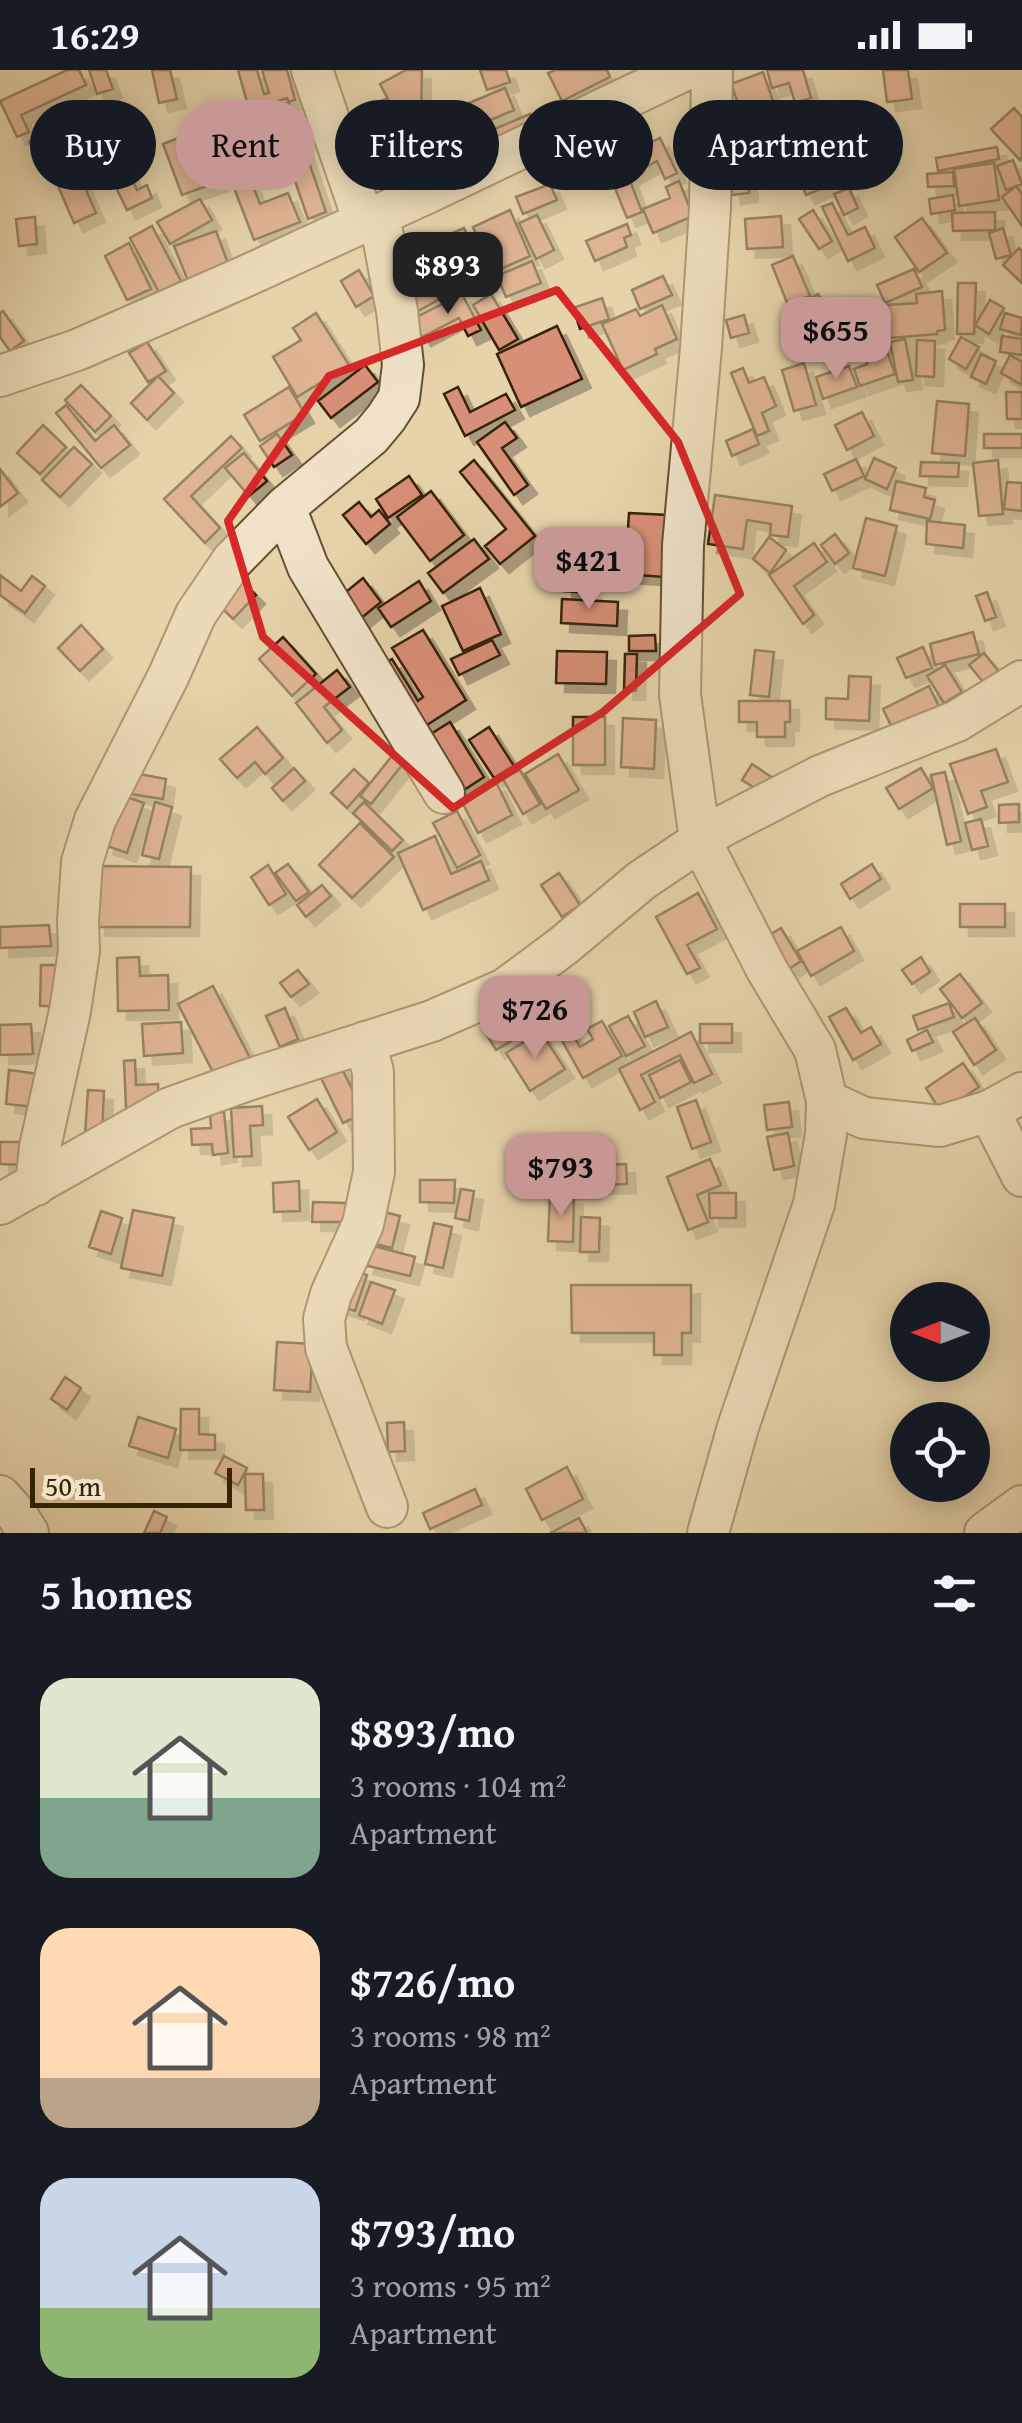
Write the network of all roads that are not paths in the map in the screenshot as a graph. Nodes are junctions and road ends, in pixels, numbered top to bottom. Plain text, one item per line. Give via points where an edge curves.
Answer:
1 (312, 70) edge
2 (685, 70) edge
3 (712, 70) edge
4 (372, 218) junction
5 (0, 376) edge
6 (285, 507) junction
7 (1022, 681) edge
8 (444, 793) dead end
9 (700, 840) junction
10 (366, 1042) junction
11 (827, 1101) junction
12 (1006, 1102) edge
13 (1022, 1176) edge
14 (36, 1186) junction
15 (0, 1204) edge
16 (0, 1496) edge
17 (1022, 1506) edge
18 (386, 1507) dead end
19 (28, 1533) edge
20 (708, 1533) edge
21 (985, 1533) edge

1 - 4 street
2 - 4 street
3 - 9 street via 710,208 683,545 680,695
4 - 5 street via 77,350
4 - 6 street via 399,329 399,398 371,436
6 - 8 street via 308,567
6 - 14 street via 232,561 196,614 95,820 82,862 79,952
7 - 9 street via 956,721 820,776
9 - 10 street via 506,988
9 - 11 street via 815,1050
10 - 14 street via 170,1108
10 - 18 street via 374,1172 363,1224 324,1318 326,1348
11 - 12 street via 864,1118 940,1126
11 - 20 street via 814,1204
12 - 13 street
14 - 15 street
16 - 19 street
17 - 21 street

